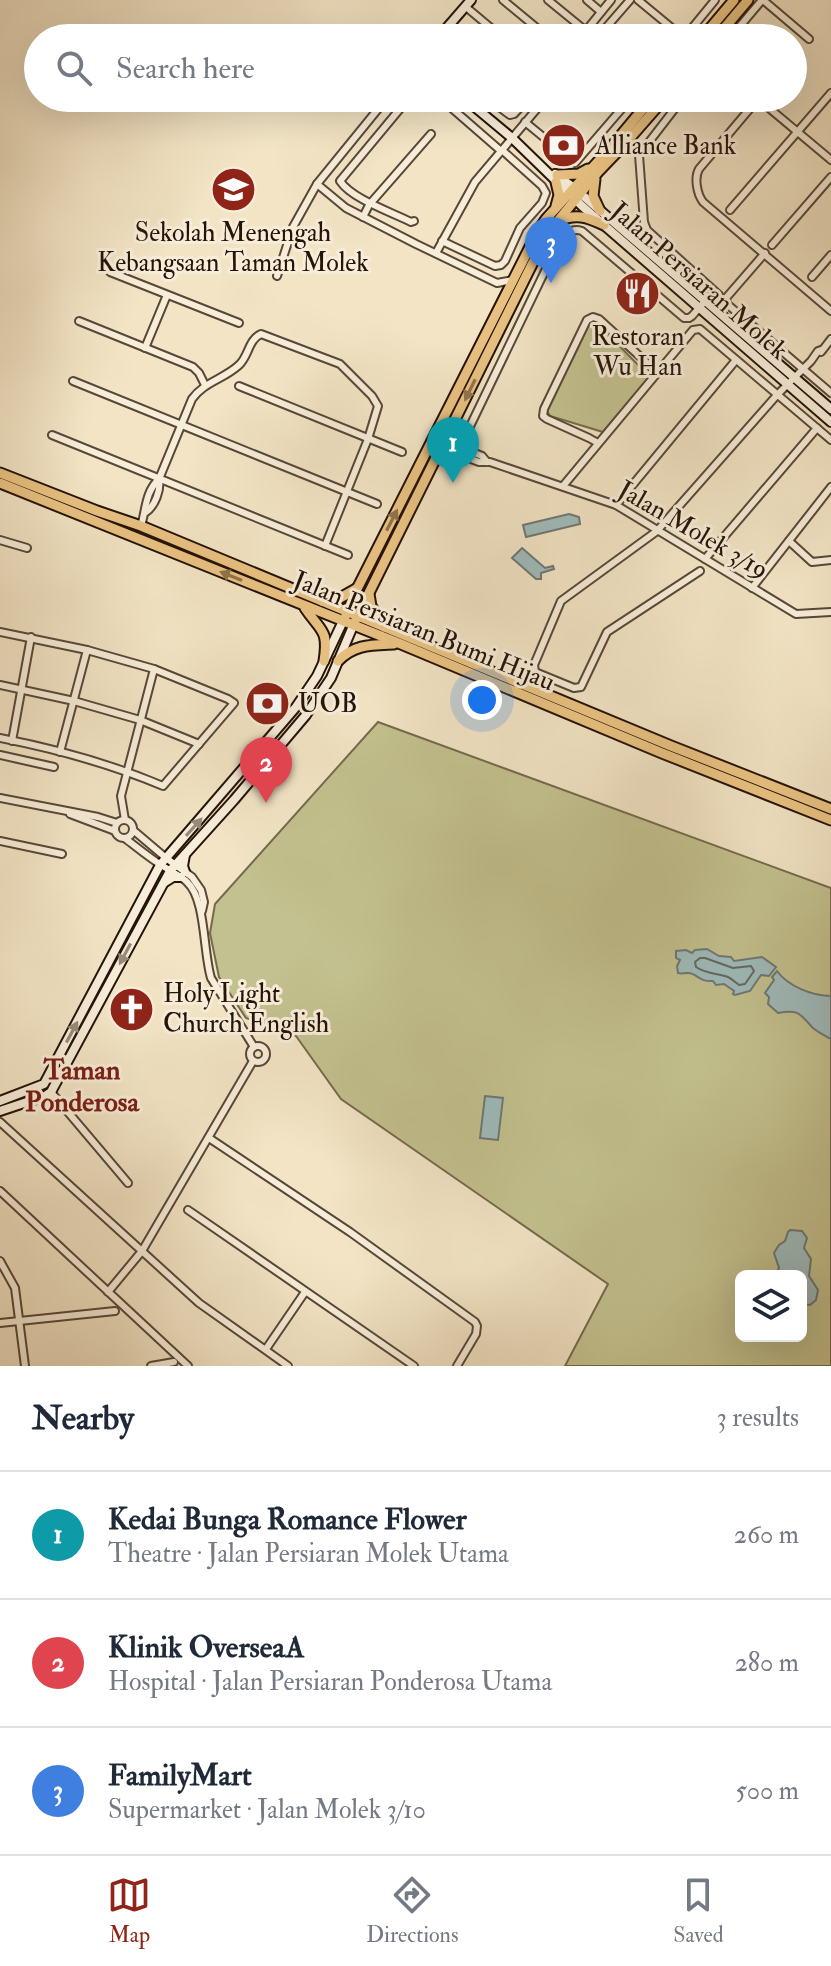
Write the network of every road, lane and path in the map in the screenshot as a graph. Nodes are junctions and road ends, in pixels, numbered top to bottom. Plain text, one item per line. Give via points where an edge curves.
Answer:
1 (503, 0) edge
2 (548, 0) edge
3 (587, 0) edge
4 (611, 0) edge
5 (630, 0) edge
6 (638, 0) edge
7 (715, 0) edge
8 (734, 0) edge
9 (748, 0) edge
10 (763, 0) edge
11 (468, 3) edge
12 (601, 12) junction
13 (450, 24) edge
14 (489, 24) edge
15 (532, 24) edge
16 (577, 24) edge
17 (592, 24) edge
18 (609, 24) edge
19 (667, 24) edge
20 (695, 24) edge
21 (714, 24) edge
22 (728, 24) edge
23 (742, 24) edge
24 (791, 24) edge
25 (831, 93) edge
26 (376, 112) edge
27 (398, 112) edge
28 (455, 112) edge
29 (463, 112) edge
30 (481, 112) edge
31 (534, 112) edge
32 (619, 112) edge
33 (641, 112) edge
34 (653, 112) edge
35 (672, 112) edge
36 (747, 112) edge
37 (774, 112) edge
38 (461, 117) junction
39 (525, 122) junction
40 (798, 132) junction
41 (431, 134) dead end
42 (512, 138) junction
43 (502, 150) junction
44 (831, 160) edge
45 (596, 169) junction
46 (831, 177) edge
47 (557, 178) junction
48 (317, 184) junction
49 (575, 194) junction
50 (372, 202) junction
51 (555, 210) junction
52 (730, 210) dead end
53 (600, 211) junction
54 (363, 217) junction
55 (414, 221) dead end
56 (556, 222) junction
57 (604, 225) junction
58 (442, 241) junction
59 (772, 245) dead end
60 (436, 253) junction
61 (765, 253) junction
62 (831, 255) edge
63 (110, 272) dead end
64 (277, 276) dead end
65 (812, 277) dead end
66 (513, 280) junction
67 (497, 283) junction
68 (167, 295) junction
69 (504, 299) junction
70 (702, 305) junction
71 (831, 311) edge
72 (79, 321) dead end
73 (239, 323) dead end
74 (831, 339) edge
75 (145, 348) junction
76 (736, 360) junction
77 (804, 369) junction
78 (658, 373) junction
79 (73, 381) dead end
80 (791, 381) junction
81 (205, 385) junction
82 (239, 386) dead end
83 (831, 393) edge
84 (777, 395) junction
85 (831, 409) edge
86 (831, 422) edge
87 (181, 425) junction
88 (817, 428) junction
89 (52, 435) dead end
90 (368, 439) junction
91 (831, 440) edge
92 (598, 443) junction
93 (443, 444) junction
94 (460, 447) junction
95 (402, 452) dead end
96 (487, 462) junction
97 (0, 473) edge
98 (159, 479) junction
99 (0, 483) edge
100 (563, 486) junction
101 (831, 487) edge
102 (347, 492) junction
103 (377, 504) dead end
104 (616, 505) junction
105 (141, 526) junction
106 (110, 527) junction
107 (657, 531) junction
108 (0, 540) edge
109 (789, 541) junction
110 (325, 546) junction
111 (27, 548) dead end
112 (167, 551) junction
113 (348, 555) dead end
114 (705, 559) junction
115 (831, 560) edge
116 (700, 571) dead end
117 (752, 588) junction
118 (357, 589) junction
119 (369, 591) junction
120 (318, 601) junction
121 (303, 606) junction
122 (831, 612) edge
123 (350, 619) junction
124 (384, 628) junction
125 (0, 632) edge
126 (31, 637) junction
127 (401, 644) junction
128 (87, 650) junction
129 (324, 661) junction
130 (338, 661) junction
131 (154, 669) junction
132 (0, 685) edge
133 (22, 689) junction
134 (549, 700) junction
135 (74, 701) junction
136 (140, 720) junction
137 (612, 727) junction
138 (0, 738) edge
139 (12, 741) junction
140 (199, 744) junction
141 (60, 752) junction
142 (0, 755) edge
143 (54, 767) dead end
144 (127, 771) junction
145 (0, 798) edge
146 (831, 809) edge
147 (831, 820) edge
148 (119, 825) junction
149 (133, 830) junction
150 (126, 839) junction
151 (0, 841) edge
152 (152, 846) junction
153 (62, 854) dead end
154 (144, 854) junction
155 (185, 855) junction
156 (163, 861) junction
157 (172, 868) junction
158 (183, 875) junction
159 (161, 885) junction
160 (254, 1047) junction
161 (253, 1061) junction
162 (51, 1092) junction
163 (0, 1101) edge
164 (0, 1111) edge
165 (0, 1122) edge
166 (209, 1138) junction
167 (128, 1183) dead end
168 (0, 1191) edge
169 (188, 1210) dead end
170 (142, 1251) junction
171 (0, 1261) edge
172 (108, 1292) junction
173 (305, 1292) junction
174 (115, 1311) dead end
175 (20, 1321) junction
176 (0, 1323) edge
177 (266, 1349) junction
178 (174, 1362) dead end
179 (25, 1366) edge
180 (151, 1366) edge
181 (188, 1366) edge
182 (288, 1366) edge
183 (414, 1366) edge
184 (457, 1366) edge

1 - 15 street
2 - 16 street
3 - 12 street
4 - 12 street
5 - 18 street
6 - 19 street
7 - 20 street
8 - 21 main road
9 - 22 main road
10 - 23 street
10 - 24 street
11 - 13 main road
11 - 14 street
12 - 17 street
25 - 40 street
26 - 48 street
27 - 50 street via 340,181
28 - 38 street
29 - 38 street
30 - 42 main road, Jalan Persiaran Molek
31 - 39 street
32 - 39 street via 575,163
33 - 45 main road
34 - 45 main road
35 - 70 street via 639,155 644,222 716,293
36 - 61 street via 697,173 698,196
37 - 40 street
38 - 43 street
39 - 42 street
40 - 44 street
40 - 52 street
41 - 50 street
42 - 43 street
42 - 47 main road, Jalan Persiaran Molek
43 - 58 street via 475,182
43 - 58 street via 546,193 520,228 505,261 495,266
45 - 47 main road
45 - 49 main road
45 - 53 main road via 593,190
46 - 59 street
47 - 49 main road, Jalan Persiaran Molek
47 - 51 main road
48 - 54 street
48 - 64 street via 293,227
49 - 51 main road
49 - 53 main road, Jalan Persiaran Molek
49 - 56 main road
49 - 57 main road, Jalan Persiaran Molek
50 - 54 street
50 - 55 street
51 - 66 main road
53 - 70 main road, Jalan Persiaran Molek
54 - 60 street
56 - 57 main road via 579,216
56 -> 93 main road
57 - 70 main road, Jalan Persiaran Molek
58 - 60 street
60 - 67 street
61 - 71 street
61 - 77 street via 726,298 727,304
62 - 65 street
63 - 68 street
66 - 67 street
66 - 69 main road
67 - 69 street
68 - 73 street
68 - 75 street
118 -> 69 main road
70 - 80 main road, Jalan Persiaran Molek
70 - 94 street via 684,318 582,231 567,232
72 - 75 street
74 - 77 street
75 - 81 street via 193,367
76 - 78 street via 696,329
76 - 84 street
76 - 104 street
77 - 80 street
77 - 83 street
78 - 92 street
78 - 92 street via 599,319 587,320 543,416
79 - 87 street
80 - 84 street
80 - 85 main road, Jalan Persiaran Molek
80 - 86 main road, Jalan Persiaran Molek
81 - 87 street
81 - 90 street via 242,363 255,337 264,335 340,364 376,400
82 - 90 street
84 - 88 street
84 - 107 street
87 - 98 street
87 - 102 street
88 - 91 street
88 - 114 street
89 - 98 street
90 - 95 street
90 - 102 street
92 - 100 street
93 - 94 street, Jalan Molek 3/19
93 - 96 street, Jalan Molek 3/19
93 - 119 main road
94 - 96 street, Jalan Molek 3/19
96 - 100 street, Jalan Molek 3/19
97 - 105 main road, Jalan Persiaran Bumi Hijau
98 - 105 street
98 - 110 street
99 - 106 main road, Jalan Persiaran Bumi Hijau
100 - 104 street, Jalan Molek 3/19
101 - 109 street
102 - 103 street
102 - 110 street
104 - 107 street, Jalan Molek 3/19
105 - 106 main road via 133,532
105 - 112 main road via 140,535
105 - 120 main road, Jalan Persiaran Bumi Hijau
106 - 112 main road, Jalan Persiaran Bumi Hijau
107 - 114 street, Jalan Molek 3/19
107 - 116 street via 561,601 535,672 581,687 607,632
108 - 111 street
109 - 115 street via 812,562
109 - 117 street
110 - 113 street
121 -> 112 main road, Jalan Persiaran Bumi Hijau
114 - 117 street, Jalan Molek 3/19
117 - 122 street, Jalan Molek 3/19 via 796,614
118 - 120 main road
118 - 123 main road
119 - 123 main road
119 - 124 main road
120 - 123 main road, Jalan Persiaran Bumi Hijau
121 - 123 main road, Jalan Persiaran Bumi Hijau
121 - 129 main road via 324,633
123 - 124 main road, Jalan Persiaran Bumi Hijau
123 - 127 main road, Jalan Persiaran Bumi Hijau
123 - 129 main road
123 - 130 main road
124 - 134 main road, Jalan Persiaran Bumi Hijau
125 - 126 street
126 - 128 street
126 - 133 street
127 - 130 main road via 358,647
127 - 134 main road, Jalan Persiaran Bumi Hijau
128 - 131 street
128 - 135 street
156 -> 129 main road via 296,707
130 - 155 main road via 306,715
131 - 136 street
131 - 140 street via 234,703
132 - 133 street
133 - 135 street
133 - 139 street
134 - 137 main road, Jalan Persiaran Bumi Hijau
135 - 136 street
135 - 141 street
136 - 140 street
136 - 144 street
137 - 146 main road, Jalan Persiaran Bumi Hijau
137 - 147 main road, Jalan Persiaran Bumi Hijau
138 - 139 street
139 - 141 street
140 - 144 street via 163,786
141 - 144 street
142 - 143 street
144 - 148 street
145 - 148 street
148 - 149 street via 132,825
148 - 150 street via 119,837
149 - 150 street
149 - 152 street
150 - 154 street
151 - 153 street
152 - 154 street
152 - 156 street
154 - 156 street
155 - 157 main road
155 - 158 main road
156 - 157 street
163 -> 156 main road via 47,1079
157 - 158 street
157 - 159 main road
158 - 159 main road
158 - 160 street via 192,877 201,890 211,978
159 -> 162 main road
160 - 161 street
160 - 161 street via 264,1048 267,1056
161 - 166 street
162 - 164 main road
162 - 167 street
165 - 170 street
166 - 170 street
166 - 184 street via 475,1322 476,1334
168 - 172 street
169 - 173 street
170 - 172 street
170 - 177 street via 199,1303
171 - 175 street via 15,1288
172 - 181 street
173 - 177 street
173 - 183 street
174 - 175 street
175 - 176 street
175 - 179 street
177 - 182 street
178 - 180 street

